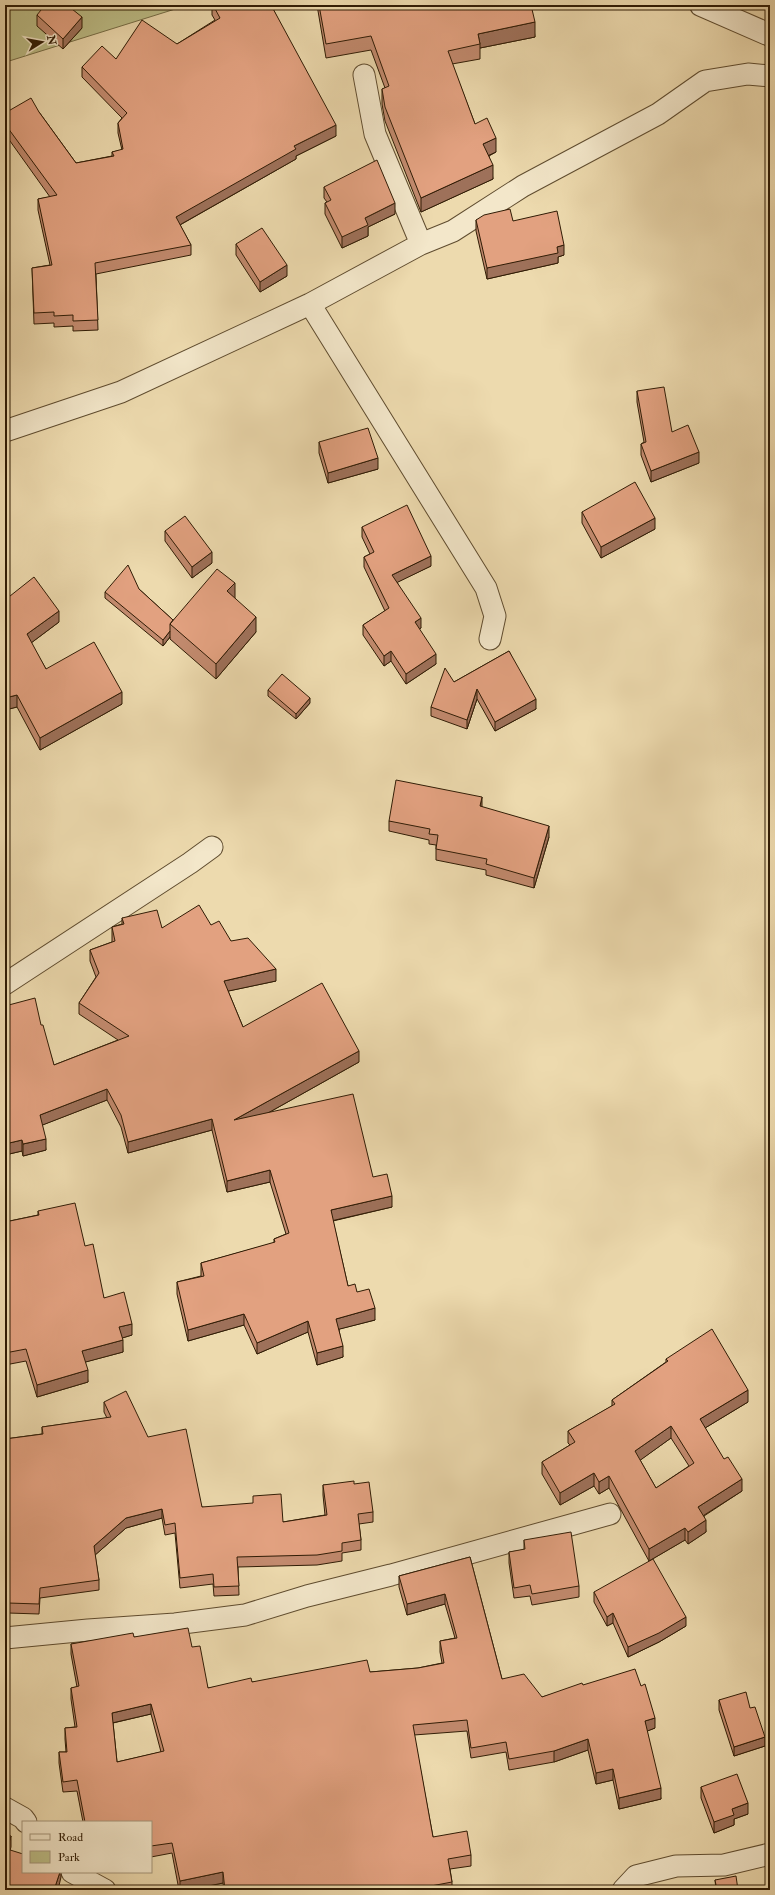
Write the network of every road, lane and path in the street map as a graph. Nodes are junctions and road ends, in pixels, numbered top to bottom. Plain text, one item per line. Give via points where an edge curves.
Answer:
1 (701, 5) edge
2 (770, 35) edge
3 (364, 75) dead end
4 (770, 76) edge
5 (422, 244) junction
6 (310, 304) junction
7 (5, 432) edge
8 (490, 639) dead end
9 (212, 847) dead end
10 (5, 984) edge
11 (610, 1514) dead end
12 (5, 1638) edge
13 (5, 1808) edge
14 (25, 1821) edge
15 (770, 1854) edge
16 (74, 1873) edge
17 (105, 1890) edge
18 (623, 1890) edge

1 - 2 street
3 - 5 street via 375,134
4 - 5 street via 748,74 705,81 658,114 523,186 452,230
5 - 6 street
6 - 7 street via 121,392
6 - 8 street via 486,588 495,616
9 - 10 street
11 - 12 street via 391,1576 307,1596 245,1616
13 - 14 street
15 - 18 street via 724,1865 676,1866 636,1876
16 - 17 street

